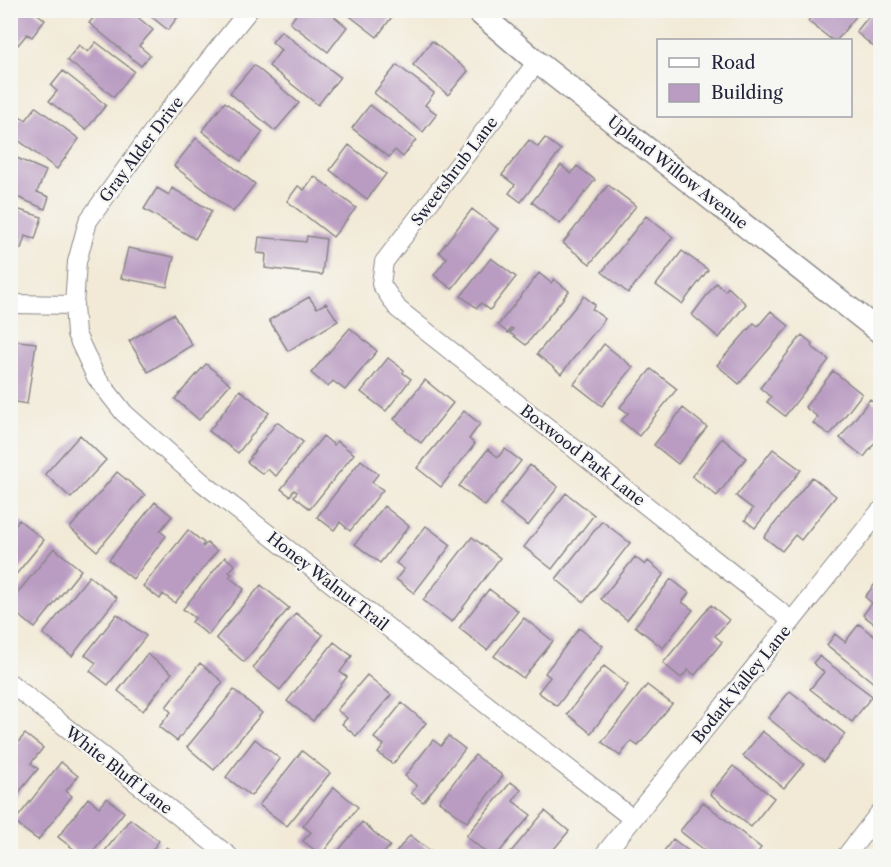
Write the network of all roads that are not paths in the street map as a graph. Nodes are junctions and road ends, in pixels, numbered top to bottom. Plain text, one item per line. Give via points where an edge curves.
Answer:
1 (249, 10) edge
2 (476, 10) edge
3 (537, 62) junction
4 (381, 284) joint
5 (10, 304) edge
6 (74, 305) junction
7 (880, 332) edge
8 (880, 511) edge
9 (792, 621) junction
10 (10, 683) edge
11 (880, 812) edge
12 (633, 819) junction
13 (229, 856) edge
14 (603, 856) edge
15 (846, 856) edge

1 - 6 street, Gray Alder Drive via 161,120 88,221 77,262
2 - 3 street, Upland Willow Avenue
3 - 4 street, Sweetshrub Lane via 384,262
3 - 7 street, Upland Willow Avenue
4 - 9 street, Boxwood Park Lane via 398,309
5 - 6 street
6 - 12 street, Honey Walnut Trail via 76,334 96,377 124,413 203,483
8 - 9 street, Bodark Valley Lane
9 - 12 street, Bodark Valley Lane
10 - 13 street, White Bluff Lane
11 - 15 street
12 - 14 street, Bodark Valley Lane

